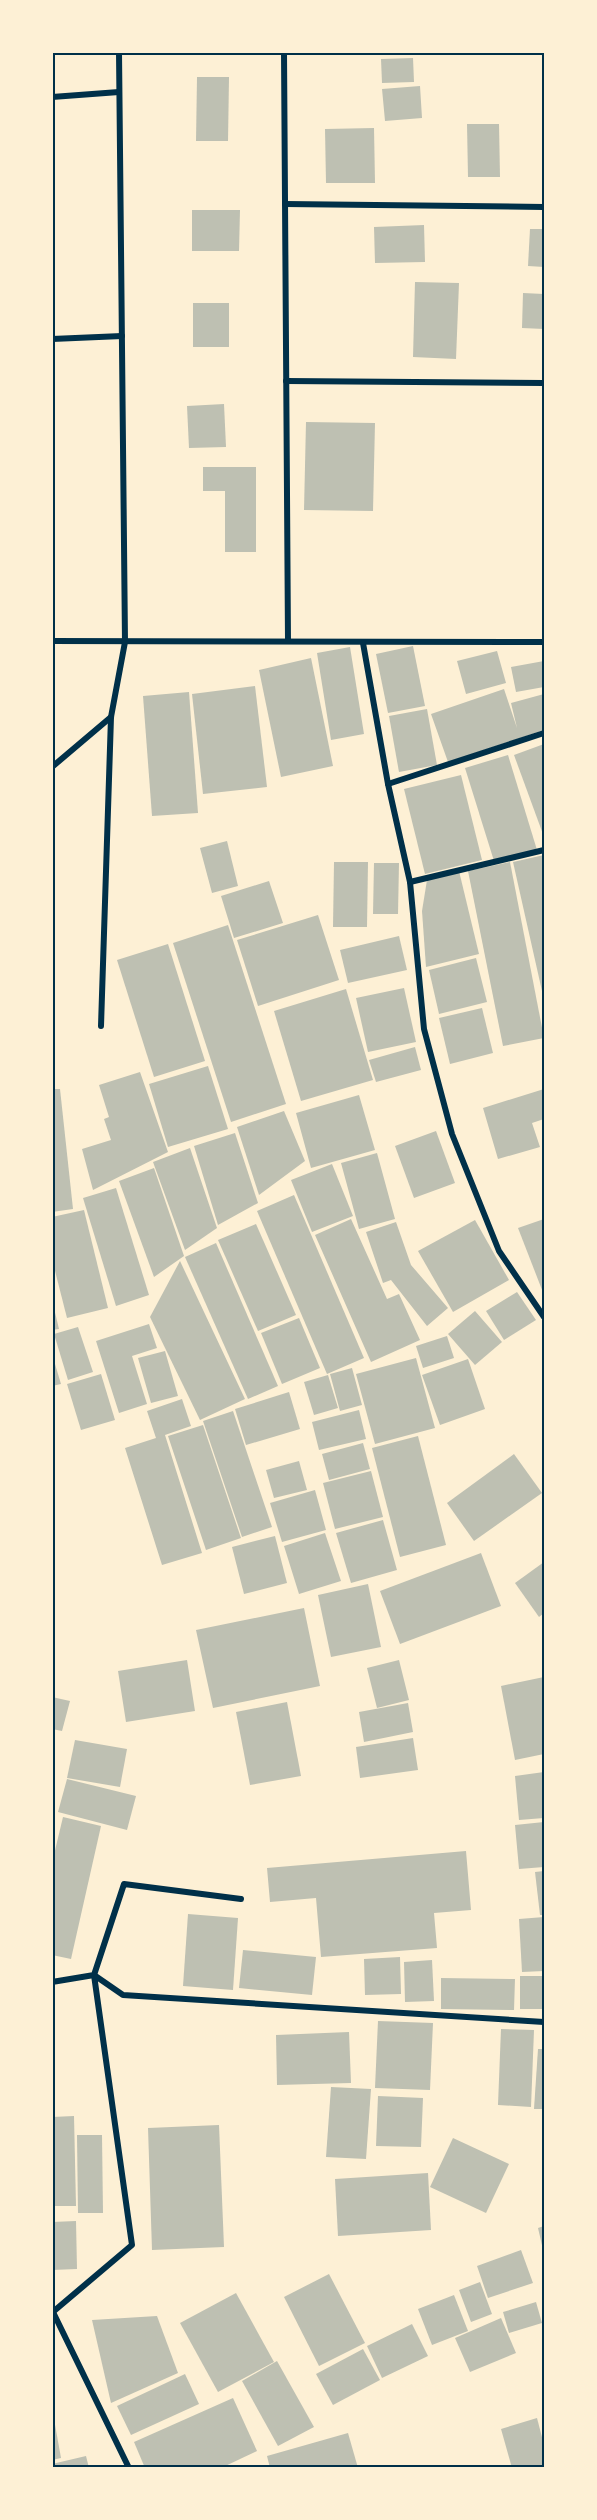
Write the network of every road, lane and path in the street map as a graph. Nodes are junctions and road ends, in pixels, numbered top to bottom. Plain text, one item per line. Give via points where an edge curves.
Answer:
1 (119, 52) edge
2 (284, 52) edge
3 (119, 92) junction
4 (52, 98) edge
5 (285, 204) junction
6 (544, 207) edge
7 (122, 336) junction
8 (52, 339) edge
9 (286, 381) junction
10 (544, 382) edge
11 (52, 641) edge
12 (288, 641) junction
13 (124, 642) junction
14 (544, 642) edge
15 (363, 643) junction
16 (111, 717) junction
17 (544, 733) edge
18 (52, 767) edge
19 (388, 784) junction
20 (544, 850) edge
21 (410, 882) junction
22 (101, 1026) dead end
23 (544, 1317) edge
24 (241, 1899) dead end
25 (94, 1975) junction
26 (52, 1982) edge
27 (544, 2022) edge
28 (53, 2311) edge
29 (129, 2468) edge

1 - 3 street
2 - 5 street
3 - 4 street
3 - 7 street
5 - 6 street
5 - 9 street
7 - 8 street
7 - 13 street
9 - 10 street
9 - 12 street
11 - 13 street
12 - 13 street
12 - 15 street
13 - 16 street
14 - 15 street
15 - 19 street
16 - 18 street
16 - 22 street
17 - 19 street
19 - 21 street
20 - 21 street
21 - 23 street via 424,1029 452,1134 499,1251
24 - 25 street via 124,1884
25 - 26 street
25 - 27 street via 123,1995
25 - 28 street via 132,2245
28 - 29 street

